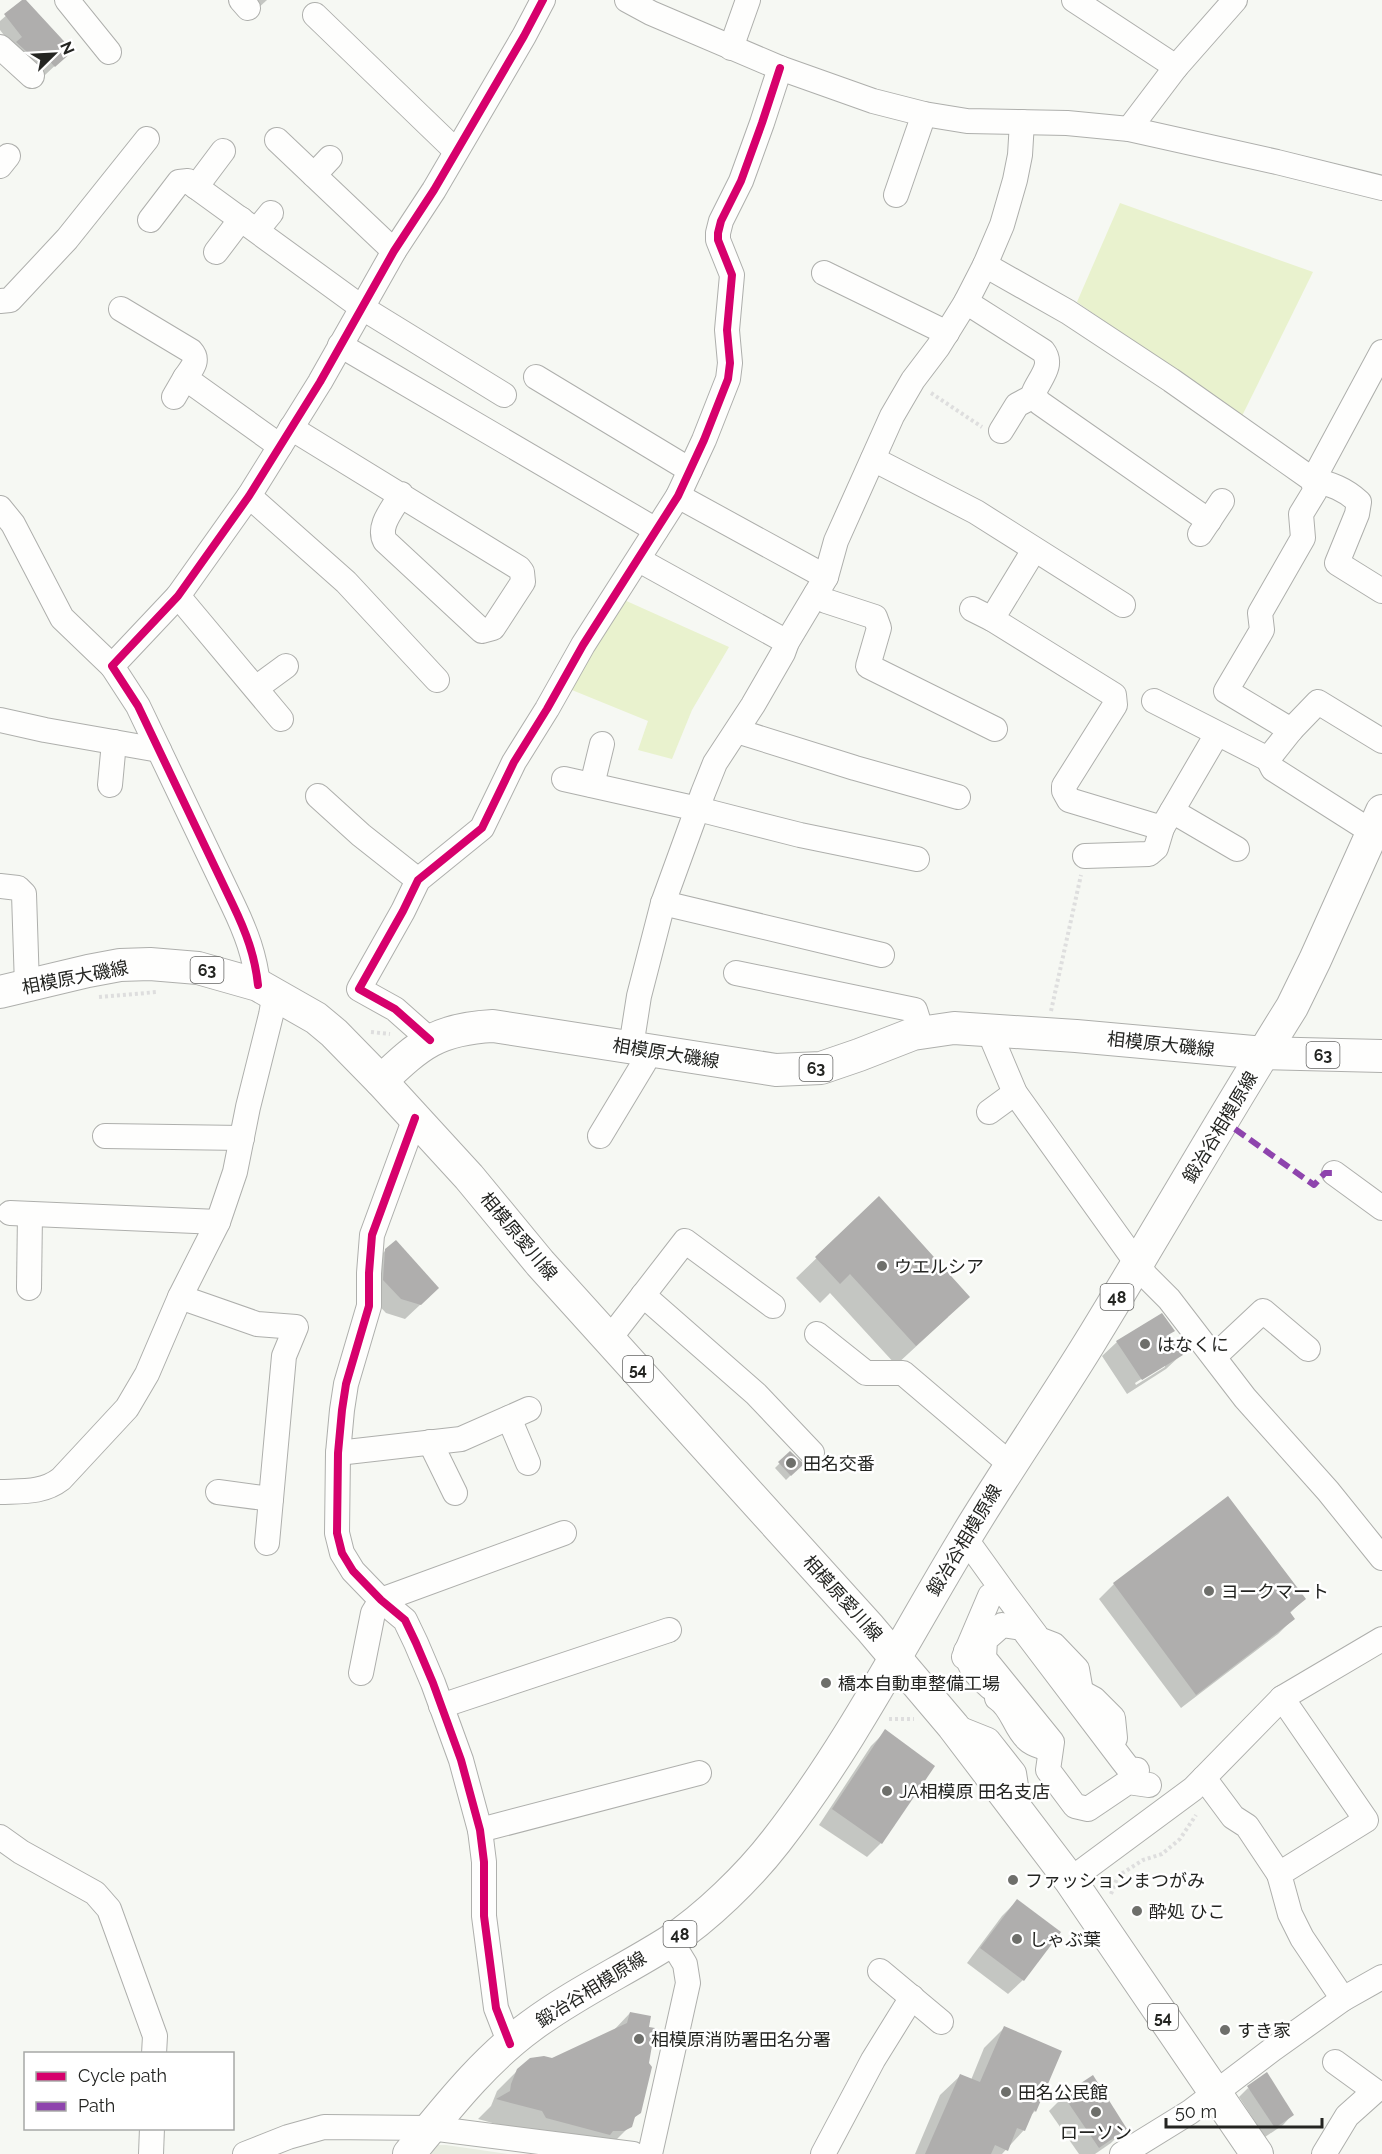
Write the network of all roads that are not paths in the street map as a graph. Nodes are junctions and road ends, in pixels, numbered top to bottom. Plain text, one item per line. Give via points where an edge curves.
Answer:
1 (67, 0) edge
2 (543, 0) edge
3 (627, 0) edge
4 (748, 0) edge
5 (1074, 0) edge
6 (1235, 0) edge
7 (317, 26) dead end
8 (0, 47) edge
9 (731, 48) junction
10 (109, 52) dead end
11 (1176, 67) junction
12 (780, 68) junction
13 (32, 76) dead end
14 (924, 114) junction
15 (1022, 122) junction
16 (1129, 129) junction
17 (147, 139) dead end
18 (277, 140) dead end
19 (223, 151) dead end
20 (456, 151) junction
21 (196, 188) junction
22 (1382, 188) edge
23 (896, 195) dead end
24 (150, 220) dead end
25 (256, 221) junction
26 (394, 251) junction
27 (216, 252) dead end
28 (986, 265) junction
29 (824, 273) dead end
30 (0, 301) edge
31 (966, 302) junction
32 (362, 307) junction
33 (121, 309) dead end
34 (947, 333) junction
35 (340, 345) junction
36 (1382, 352) edge
37 (536, 377) dead end
38 (504, 395) dead end
39 (1034, 396) junction
40 (1001, 430) road end
41 (286, 437) junction
42 (873, 459) junction
43 (690, 470) junction
44 (1313, 480) junction
45 (401, 494) junction
46 (249, 496) junction
47 (678, 496) junction
48 (0, 508) edge
49 (1210, 519) dead end
50 (656, 530) junction
51 (1034, 550) junction
52 (639, 560) junction
53 (821, 585) junction
54 (1382, 591) edge
55 (178, 596) junction
56 (1123, 605) dead end
57 (787, 642) junction
58 (112, 666) junction
59 (286, 666) dead end
60 (436, 680) dead end
61 (256, 688) junction
62 (1154, 701) dead end
63 (281, 719) dead end
64 (0, 720) edge
65 (984, 730) dead end
66 (1291, 730) junction
67 (737, 731) junction
68 (1217, 734) junction
69 (1382, 741) edge
70 (114, 742) junction
71 (602, 744) dead end
72 (159, 750) junction
73 (1268, 759) junction
74 (564, 779) dead end
75 (110, 785) dead end
76 (592, 785) junction
77 (318, 796) dead end
78 (958, 797) dead end
79 (698, 809) junction
80 (1167, 820) junction
81 (1377, 821) edge
82 (1237, 849) dead end
83 (1084, 856) road end
84 (917, 859) dead end
85 (418, 879) junction
86 (0, 886) edge
87 (663, 903) junction
88 (882, 955) dead end
89 (736, 973) dead end
90 (13, 989) edge
91 (267, 989) junction
92 (988, 1029) junction
93 (922, 1032) junction
94 (430, 1040) junction
95 (639, 1048) junction
96 (1264, 1053) junction
97 (1382, 1056) edge
98 (381, 1081) junction
99 (1016, 1093) junction
100 (989, 1112) dead end
101 (415, 1118) junction
102 (105, 1136) dead end
103 (600, 1137) dead end
104 (242, 1138) junction
105 (1334, 1173) dead end
106 (1382, 1208) edge
107 (218, 1222) junction
108 (1137, 1264) junction
109 (29, 1288) dead end
110 (643, 1295) junction
111 (180, 1297) junction
112 (773, 1306) dead end
113 (817, 1334) dead end
114 (1303, 1336) dead end
115 (610, 1338) junction
116 (1215, 1356) junction
117 (891, 1373) junction
118 (874, 1393) dead end
119 (430, 1442) junction
120 (339, 1453) junction
121 (812, 1453) dead end
122 (528, 1463) dead end
123 (1010, 1464) junction
124 (0, 1492) edge
125 (218, 1492) dead end
126 (455, 1493) dead end
127 (271, 1499) junction
128 (564, 1533) dead end
129 (965, 1538) junction
130 (267, 1543) dead end
131 (1382, 1558) edge
132 (1003, 1599) junction
133 (381, 1600) junction
134 (669, 1630) dead end
135 (1031, 1634) junction
136 (1382, 1639) edge
137 (895, 1658) junction
138 (361, 1673) dead end
139 (1282, 1698) junction
140 (441, 1706) junction
141 (1047, 1752) junction
142 (1127, 1770) junction
143 (699, 1773) dead end
144 (1204, 1778) junction
145 (1167, 1810) junction
146 (480, 1830) junction
147 (0, 1837) edge
148 (1279, 1875) junction
149 (1070, 1880) junction
150 (671, 1941) junction
151 (880, 1971) dead end
152 (1382, 1977) edge
153 (912, 1997) junction
154 (1342, 1999) junction
155 (941, 2022) dead end
156 (510, 2044) junction
157 (154, 2052) edge
158 (1335, 2062) dead end
159 (1215, 2094) junction
160 (430, 2128) junction
161 (152, 2130) edge
162 (151, 2154) edge
163 (245, 2154) edge
164 (409, 2154) edge
165 (633, 2154) edge
166 (650, 2154) edge
167 (823, 2154) edge
168 (1122, 2154) edge
169 (1257, 2154) edge
170 (1324, 2154) edge

1 - 10 street
2 - 20 street
3 - 9 street
4 - 9 street
5 - 11 street
6 - 11 street
7 - 20 street
8 - 13 street
9 - 12 street
11 - 16 street
12 - 14 street
12 - 43 street via 745,171 718,233 732,275 727,330 730,371
14 - 15 street via 967,121
14 - 23 street
15 - 16 street
15 - 28 street via 1015,180
16 - 22 street
17 - 30 street via 33,278 10,300
18 - 26 street via 322,166
19 - 21 street
20 - 26 street
21 - 24 street via 188,181 179,182
21 - 25 street
25 - 27 street
25 - 32 street
26 - 32 street
28 - 31 street
28 - 44 street via 1068,312
29 - 34 street
31 - 34 street
31 - 39 street via 1047,356 1047,367
32 - 35 street
32 - 38 street
33 - 41 street via 194,355 195,365 180,388
34 - 42 street via 892,416
35 - 41 street
35 - 50 street
36 - 44 street
37 - 43 street
39 - 40 street via 1017,405
39 - 49 street via 1136,457
41 - 45 street
41 - 46 street
42 - 51 street via 980,504
42 - 53 street
43 - 47 street
44 - 54 street via 1333,484 1359,502 1337,563
44 - 66 street via 1315,491 1301,514 1303,538 1260,613 1262,630 1226,691
45 - 45 street via 522,572 523,582 493,628 482,630 385,541 383,525
46 - 55 street
46 - 60 street via 346,582
47 - 50 street
47 - 53 street
48 - 58 street via 13,524 62,618
50 - 52 street
51 - 56 street via 1065,557
51 - 80 street via 982,614 1116,698 1064,791 1069,800
52 - 57 street
52 - 85 street via 514,762 482,828
53 - 57 street
53 - 65 street via 826,601 875,617 887,629 868,666 908,697
55 - 58 street
55 - 61 street
57 - 67 street
58 - 72 street via 138,706
59 - 61 street
61 - 63 street
62 - 68 street
64 - 70 street
66 - 69 street via 1318,702
66 - 73 street
67 - 78 street via 858,758 932,800
67 - 79 street via 715,763
68 - 73 street
68 - 80 street
70 - 72 street
70 - 75 street
71 - 76 street
72 - 91 street via 248,936
73 - 81 street via 1273,769
74 - 76 street
76 - 79 street
77 - 85 street via 366,827
79 - 84 street via 876,841
79 - 87 street
80 - 82 street
80 - 83 street via 1156,848 1149,854
81 - 96 main road, 鍛冶谷相模原線 / 48 via 1315,960
85 - 94 street via 359,989 395,1009
86 - 90 street via 18,888 24,894
87 - 88 street via 847,936
87 - 95 street via 639,996
89 - 93 street via 807,977 915,1010
90 - 91 main road, 相模原大磯線 / 63 via 99,969 150,964 198,968
91 - 98 main road, 相模原大磯線 / 63 via 316,1018
91 - 104 street
92 - 93 main road, 相模原大磯線 / 63
92 - 96 main road, 相模原大磯線 / 63
92 - 99 street
93 - 95 main road, 相模原大磯線 / 63 via 821,1068 803,1070 776,1070
94 - 95 main road, 相模原大磯線 / 63 via 458,1029 493,1026
94 - 98 main road, 相模原大磯線 / 63
95 - 103 street via 644,1063
96 - 97 main road, 相模原大磯線 / 63
96 - 108 main road, 鍛冶谷相模原線 / 48
98 - 101 main road, 相模原愛川線 / 54
99 - 100 street
99 - 108 street
101 - 115 main road, 相模原愛川線 / 54
101 - 120 street via 372,1235 369,1306 346,1384
102 - 104 street
104 - 107 street
105 - 106 street
107 - 109 street via 20,1214
107 - 111 street
108 - 116 street
108 - 123 main road, 鍛冶谷相模原線 / 48
110 - 112 street via 685,1241
110 - 115 street
110 - 121 street via 763,1387
111 - 124 street via 147,1374 127,1408 62,1479 41,1490
111 - 127 street via 257,1324 296,1327 284,1356
113 - 117 street via 866,1373
114 - 116 street via 1263,1311
115 - 137 main road, 相模原愛川線 / 54
116 - 131 street via 1245,1398
117 - 118 street
117 - 123 street via 903,1373
119 - 120 street
119 - 122 street via 461,1439 519,1414
119 - 126 street
120 - 133 street via 337,1533 342,1553 353,1571
123 - 129 main road, 鍛冶谷相模原線 / 48
125 - 127 street
127 - 130 street
128 - 133 street
129 - 132 street
129 - 137 main road, 鍛冶谷相模原線 / 48
132 - 135 street
132 - 141 street via 969,1641 963,1672 1007,1704
133 - 138 street via 373,1613
133 - 140 street via 405,1620
134 - 140 street
135 - 141 street via 1002,1625 985,1640 984,1658 1052,1742
135 - 142 street
135 - 142 street via 1081,1692 1113,1718
136 - 139 street
137 - 149 main road, 相模原愛川線 / 54 via 953,1726
137 - 150 main road, 鍛冶谷相模原線 / 48 via 776,1842 721,1899
139 - 144 street
139 - 148 street via 1366,1820
140 - 146 street
141 - 142 street via 1080,1796 1088,1797
142 - 145 street
143 - 146 street
144 - 145 street
144 - 148 street via 1233,1817 1247,1826
145 - 149 street
146 - 156 street via 484,1916 496,2008
147 - 157 street via 95,1893 109,1909 155,2036
148 - 154 street via 1294,1922
149 - 159 main road, 相模原愛川線 / 54
150 - 156 main road, 鍛冶谷相模原線 / 48 via 562,2004
150 - 166 street via 685,1964 688,1983
151 - 153 street
152 - 154 street
153 - 155 street
153 - 167 street
154 - 159 street
156 - 160 main road, 鍛冶谷相模原線 / 48 via 450,2102
158 - 170 street via 1375,2091 1347,2116
159 - 168 street
159 - 169 main road, 相模原愛川線 / 54
160 - 163 street via 324,2127
160 - 164 main road, 鍛冶谷相模原線 / 48
160 - 165 street
161 - 162 street

